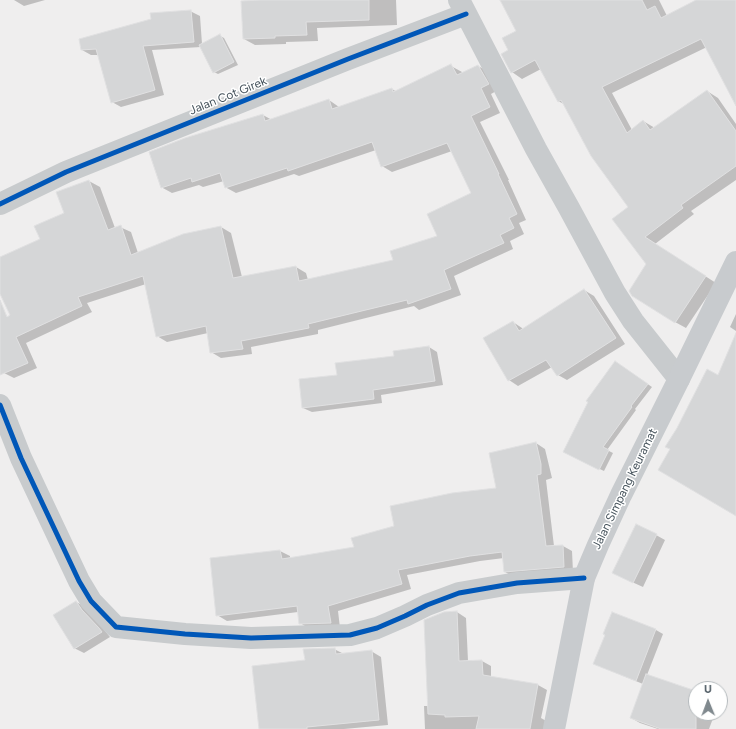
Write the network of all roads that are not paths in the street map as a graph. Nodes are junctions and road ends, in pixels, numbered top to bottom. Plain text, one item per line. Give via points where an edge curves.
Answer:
1 (463, 7) edge
2 (0, 204) edge
3 (736, 262) edge
4 (679, 379) junction
5 (0, 404) edge
6 (584, 578) junction
7 (554, 729) edge

1 - 2 street, Jalan Cot Girek via 341,62 66,172
1 - 4 street via 536,149 615,293 633,321
3 - 4 main road, Jalan Simpang Keuramat
4 - 6 main road, Jalan Simpang Keuramat via 621,495
5 - 6 street via 21,458 79,581 91,601 116,626 251,638 350,635 377,628 427,604 459,593 517,583
6 - 7 main road, Jalan Simpang Keuramat

